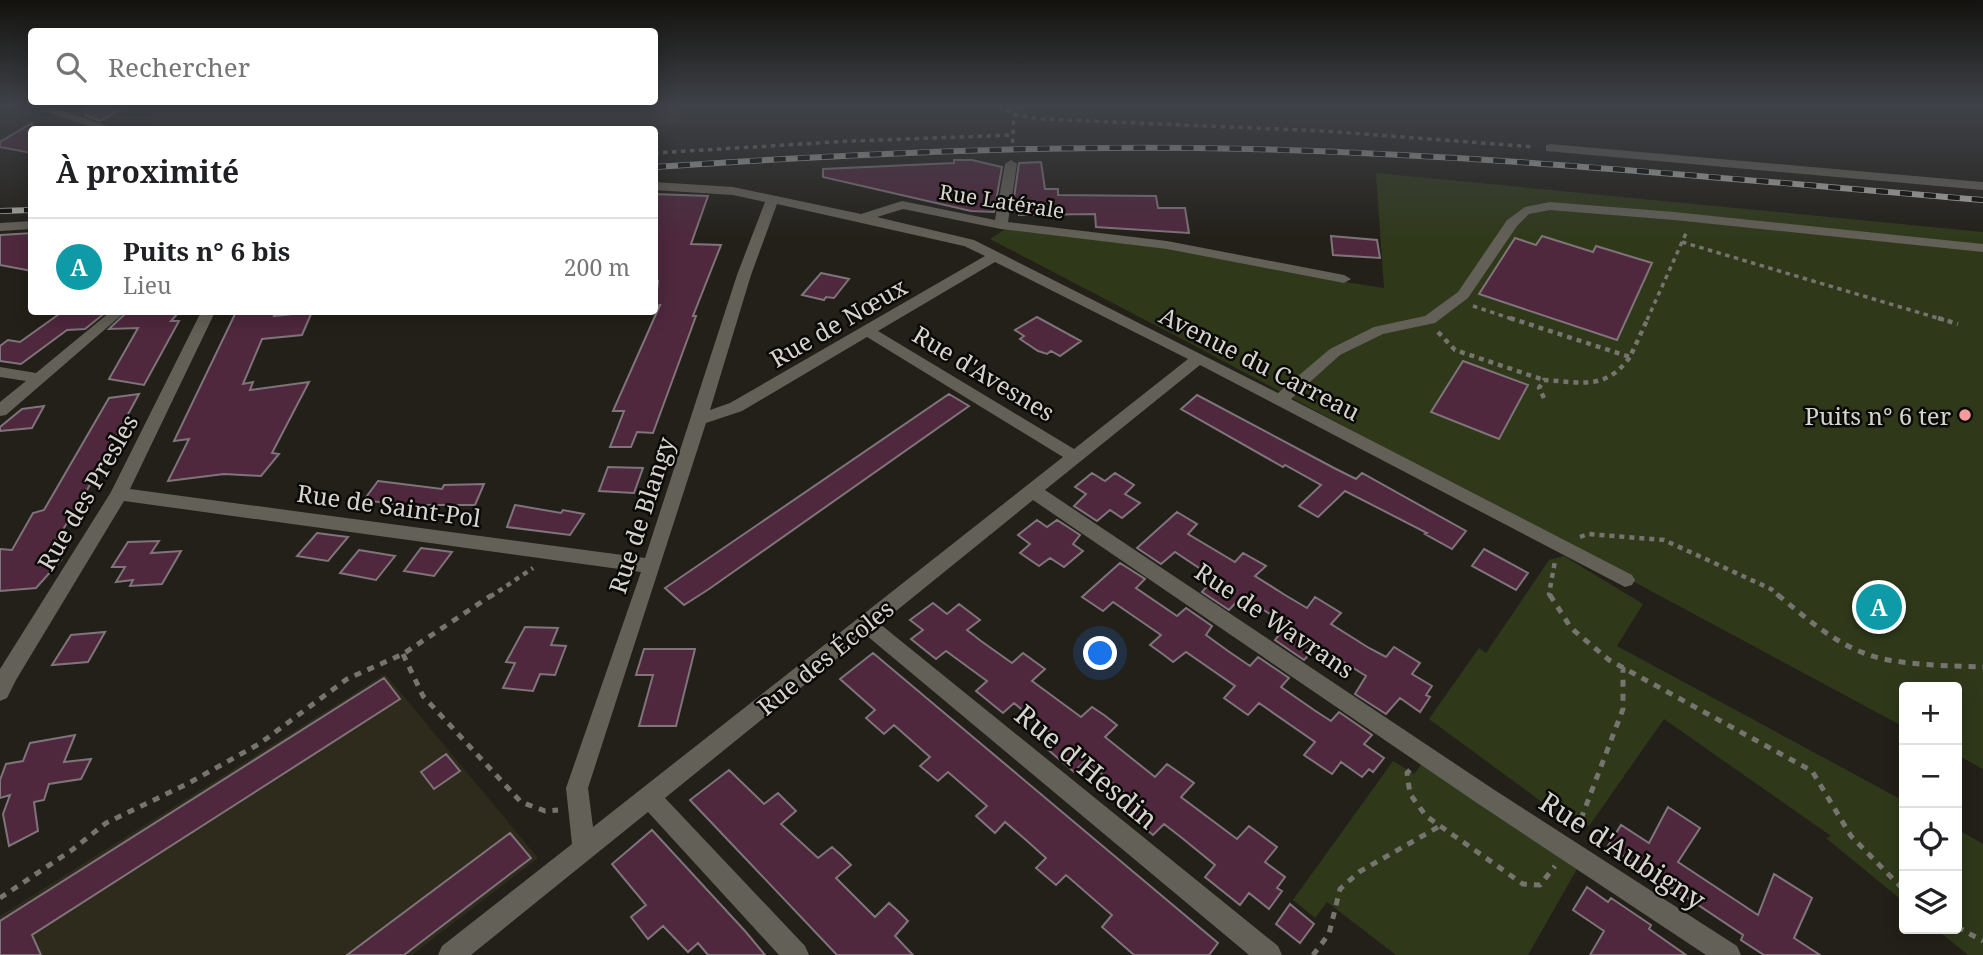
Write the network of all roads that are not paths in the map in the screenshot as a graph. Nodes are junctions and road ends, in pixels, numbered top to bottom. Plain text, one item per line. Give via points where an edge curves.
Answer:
1 (1568, 150) edge
2 (1011, 164) road end
3 (658, 186) edge
4 (1983, 186) edge
5 (773, 198) junction
6 (862, 218) junction
7 (28, 225) edge
8 (1001, 225) junction
9 (0, 227) edge
10 (1983, 248) edge
11 (995, 256) junction
12 (1343, 279) dead end
13 (114, 315) edge
14 (207, 315) edge
15 (868, 331) junction
16 (1199, 358) junction
17 (0, 372) edge
18 (38, 378) junction
19 (8, 400) edge
20 (1280, 400) junction
21 (0, 411) edge
22 (700, 419) junction
23 (1075, 457) junction
24 (1033, 491) junction
25 (119, 494) junction
26 (652, 566) junction
27 (1625, 580) dead end
28 (866, 624) junction
29 (0, 692) edge
30 (1485, 796) joint
31 (650, 798) junction
32 (584, 850) junction
33 (451, 955) edge
34 (796, 955) edge
35 (1269, 955) edge
36 (1728, 955) edge

1 - 4 street
2 - 8 street
3 - 5 street
5 - 6 street
5 - 22 street, Rue de Blangy
6 - 8 street, Rue Latérale via 902,205
6 - 11 street, Avenue du Carreau via 969,243
7 - 9 street
8 - 12 street, Rue Latérale via 1167,245
10 - 20 street via 1550,206 1525,211 1463,295 1430,320 1380,330 1335,352
11 - 15 street, Rue de Nœux
11 - 16 street, Avenue du Carreau
13 - 18 street
14 - 25 street, Rue des Presles
15 - 22 street, Rue de Nœux via 736,407
15 - 23 street, Rue d'Avesnes
16 - 20 street, Avenue du Carreau
16 - 23 street, Rue des Écoles
17 - 18 street
18 - 19 street
19 - 21 street
20 - 27 street, Avenue du Carreau
22 - 26 street, Rue de Blangy
23 - 24 street, Rue des Écoles
24 - 28 street, Rue des Écoles
24 - 30 street, Rue de Wavrans
25 - 26 street, Rue de Saint-Pol
25 - 29 street, Rue des Presles
26 - 32 street, Rue de Blangy via 577,788
28 - 31 street, Rue des Écoles
28 - 35 street, Rue d'Hesdin
30 - 36 street, Rue d'Aubigny
31 - 32 street, Rue des Écoles
31 - 34 street
32 - 33 street, Rue des Écoles

